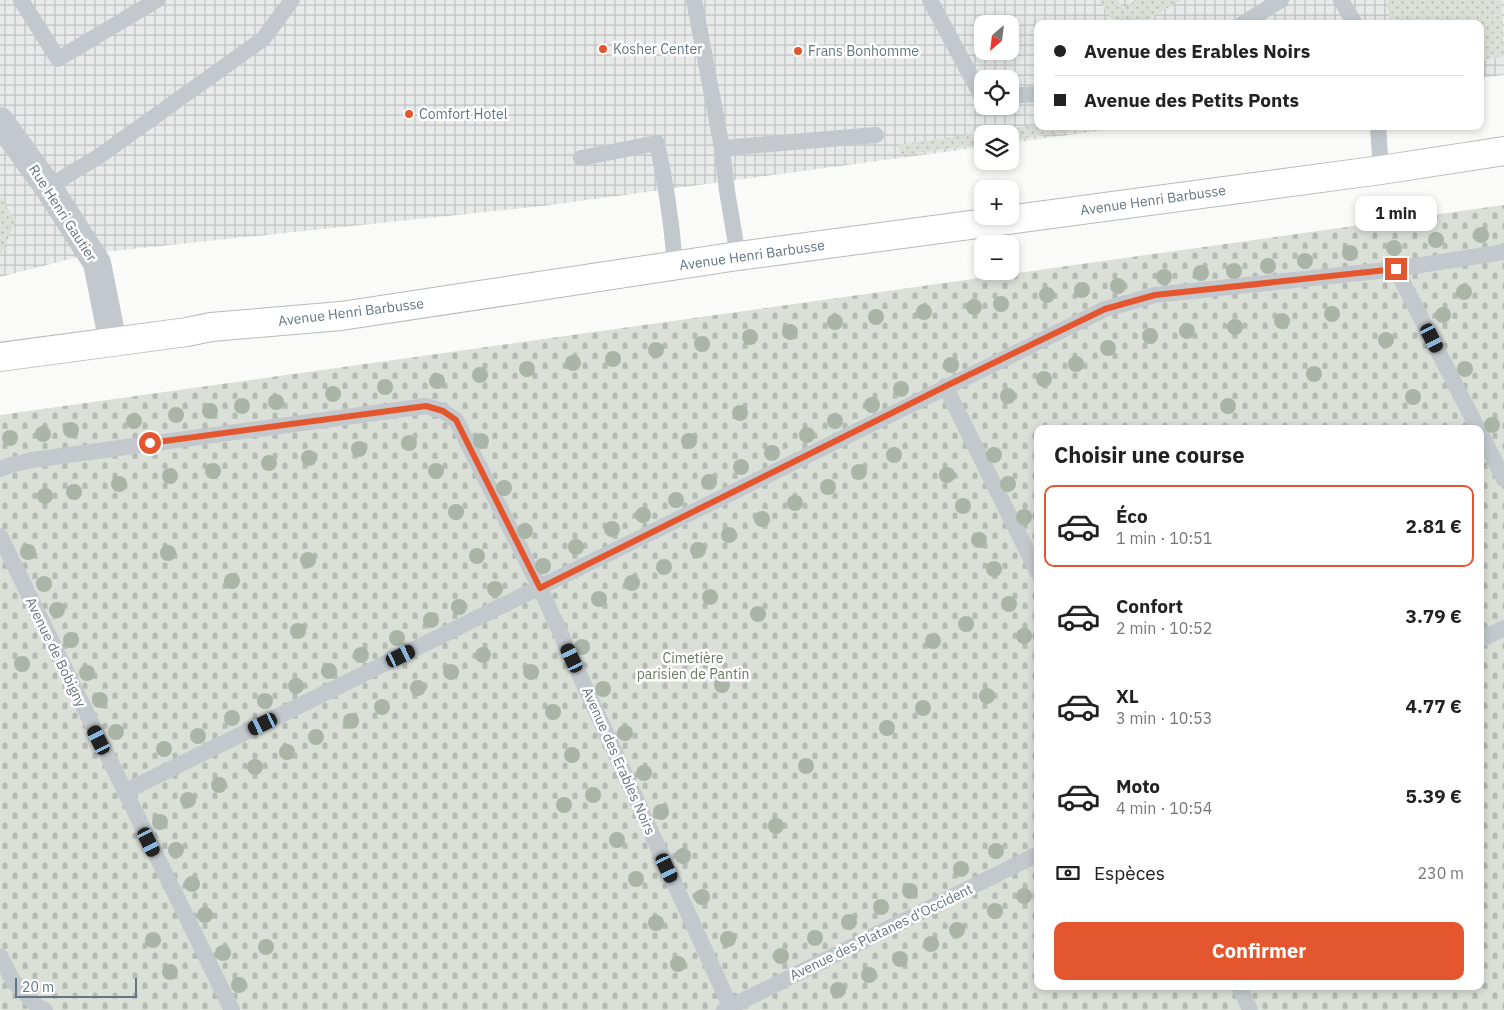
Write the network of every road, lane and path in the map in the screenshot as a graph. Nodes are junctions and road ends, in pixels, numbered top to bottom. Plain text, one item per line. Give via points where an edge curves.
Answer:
1 (22, 0) edge
2 (157, 0) edge
3 (292, 0) edge
4 (694, 0) edge
5 (930, 0) edge
6 (1281, 0) edge
7 (1341, 0) edge
8 (1248, 20) edge
9 (1353, 20) edge
10 (974, 82) edge
11 (1034, 94) edge
12 (1019, 95) edge
13 (0, 121) edge
14 (1378, 130) edge
15 (876, 135) dead end
16 (722, 148) junction
17 (1504, 151) edge
18 (581, 158) dead end
19 (1381, 170) junction
20 (48, 187) junction
21 (1504, 252) edge
22 (738, 256) junction
23 (675, 266) junction
24 (1396, 269) junction
25 (113, 342) junction
26 (0, 357) edge
27 (946, 386) junction
28 (1476, 425) edge
29 (1484, 440) edge
30 (0, 469) edge
31 (1504, 479) edge
32 (0, 536) edge
33 (1034, 565) edge
34 (540, 588) junction
35 (1504, 628) edge
36 (1484, 638) edge
37 (124, 792) junction
38 (1034, 856) edge
39 (0, 956) edge
40 (1241, 990) edge
41 (729, 1009) edge
42 (45, 1010) edge
43 (232, 1010) edge
44 (1250, 1010) edge

1 - 2 lane via 58,59
3 - 20 lane via 262,39 98,157
4 - 16 lane
5 - 10 lane
6 - 8 lane
7 - 9 lane
11 - 12 lane
13 - 20 street, Rue Henri Gautier
14 - 19 lane
15 - 16 lane
16 - 22 lane
17 - 19 main road, Avenue Henri Barbusse
18 - 23 lane via 657,143 672,222
19 - 22 main road, Avenue Henri Barbusse
20 - 25 street, Rue Henri Gautier via 97,263
21 - 24 lane
22 - 23 main road, Avenue Henri Barbusse
23 - 25 main road, Avenue Henri Barbusse via 341,316 211,327
24 - 27 lane via 1155,295 1105,309
24 - 28 lane
25 - 26 main road, Avenue Henri Barbusse
27 - 33 lane
27 - 34 lane
29 - 31 lane
30 - 34 lane, Avenue des Erables Noirs via 32,460 426,406 443,411 456,420
32 - 37 lane, Avenue de Bobigny
34 - 37 lane
34 - 41 lane, Avenue des Erables Noirs
35 - 36 lane
37 - 43 lane, Avenue de Bobigny
38 - 41 lane, Avenue des Platanes d'Occident
39 - 42 lane via 13,981
40 - 44 lane

